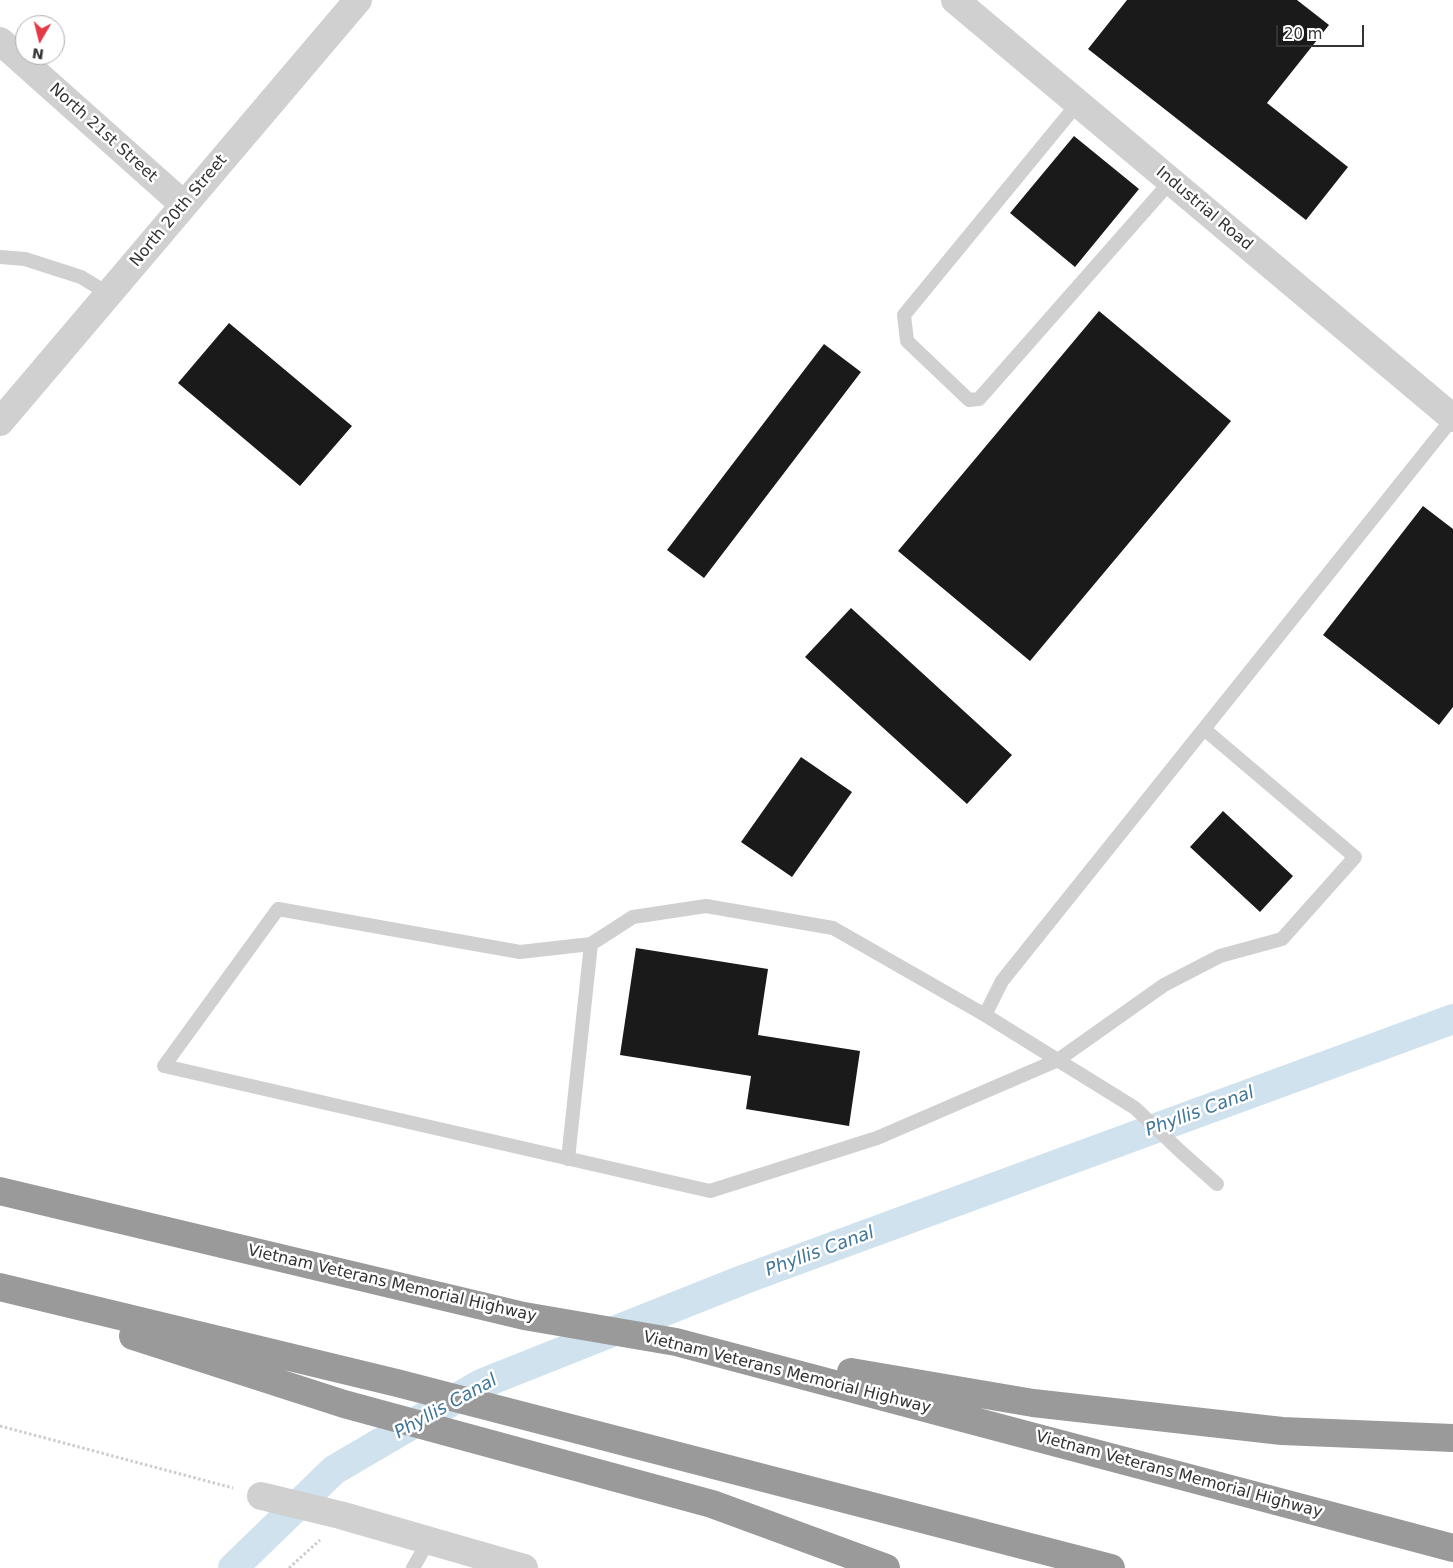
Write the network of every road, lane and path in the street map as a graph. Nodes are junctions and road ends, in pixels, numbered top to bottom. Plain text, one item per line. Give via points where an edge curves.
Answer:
1 (358, 0) edge
2 (956, 0) edge
3 (0, 41) edge
4 (1078, 103) junction
5 (1171, 181) junction
6 (184, 206) junction
7 (0, 257) edge
8 (109, 294) junction
9 (1453, 418) edge
10 (0, 422) edge
11 (1204, 729) junction
12 (591, 944) junction
13 (985, 1015) junction
14 (1058, 1060) junction
15 (568, 1159) junction
16 (1217, 1184) dead end
17 (0, 1191) edge
18 (0, 1287) edge
19 (0, 1293) edge
20 (676, 1342) junction
21 (0, 1426) edge
22 (1453, 1438) edge
23 (261, 1496) joint
24 (344, 1516) junction
25 (429, 1540) junction
26 (1453, 1548) edge
27 (517, 1567) edge
28 (289, 1568) edge
29 (413, 1568) edge
30 (886, 1568) edge
31 (1111, 1568) edge

1 - 6 street, North 20th Street
2 - 4 street, Industrial Road
3 - 6 street, North 21st Street
4 - 5 street, Industrial Road
4 - 5 lane via 904,316 907,341 969,400 979,400
5 - 9 street, Industrial Road
6 - 8 street, North 20th Street
7 - 8 lane via 25,260 82,277
8 - 10 street, North 20th Street
9 - 11 lane
11 - 13 lane via 1002,981
11 - 14 lane via 1355,857 1282,939 1220,956 1164,985
12 - 13 lane via 633,917 706,906 833,928
12 - 15 lane
12 - 15 lane via 520,952 278,909 164,1066
13 - 14 lane
14 - 15 lane via 877,1138 710,1191
14 - 16 lane via 1136,1108
17 - 20 highway, Vietnam Veterans Memorial Highway via 524,1316
18 - 31 highway via 397,1383
19 - 30 highway via 344,1404 712,1504
20 - 22 highway via 1033,1403 1282,1431
20 - 26 highway, Vietnam Veterans Memorial Highway
21 - 23 path
23 - 24 street
24 - 25 street
24 - 28 path
25 - 27 street
25 - 29 lane

